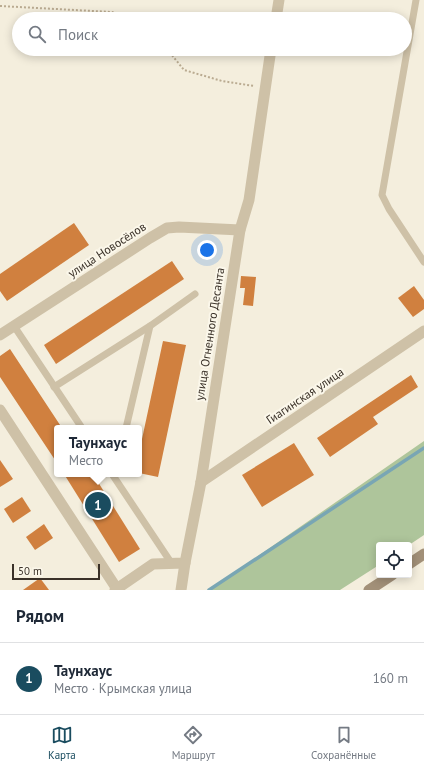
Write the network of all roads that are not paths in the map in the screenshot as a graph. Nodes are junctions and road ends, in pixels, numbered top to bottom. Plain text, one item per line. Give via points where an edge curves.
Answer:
1 (279, 0) edge
2 (416, 0) edge
3 (277, 12) edge
4 (412, 23) edge
5 (270, 56) edge
6 (406, 56) edge
7 (240, 230) junction
8 (424, 262) edge
9 (195, 294) dead end
10 (14, 326) junction
11 (150, 326) junction
12 (424, 331) edge
13 (0, 335) edge
14 (54, 387) junction
15 (0, 410) edge
16 (80, 425) edge
17 (127, 425) edge
18 (115, 477) edge
19 (200, 482) junction
20 (424, 554) edge
21 (412, 562) edge
22 (185, 563) junction
23 (172, 564) junction
24 (387, 578) edge
25 (116, 589) edge
26 (181, 590) edge
27 (369, 590) edge

1 - 3 street
2 - 4 lane
5 - 7 street, улица Огненного Десанта via 248,200
6 - 8 lane via 382,195
7 - 10 street, улица Новосёлов via 179,226 167,228
7 - 19 street, улица Огненного Десанта
9 - 11 lane
10 - 13 street, улица Новосёлов
10 - 14 lane
11 - 14 lane
11 - 17 lane
12 - 19 street, Гиагинская улица
14 - 16 lane
15 - 25 street
18 - 23 lane
19 - 22 street, улица Огненного Десанта
20 - 21 main road
22 - 23 street
22 - 26 street, улица Огненного Десанта
23 - 25 street via 153,564
24 - 27 main road

